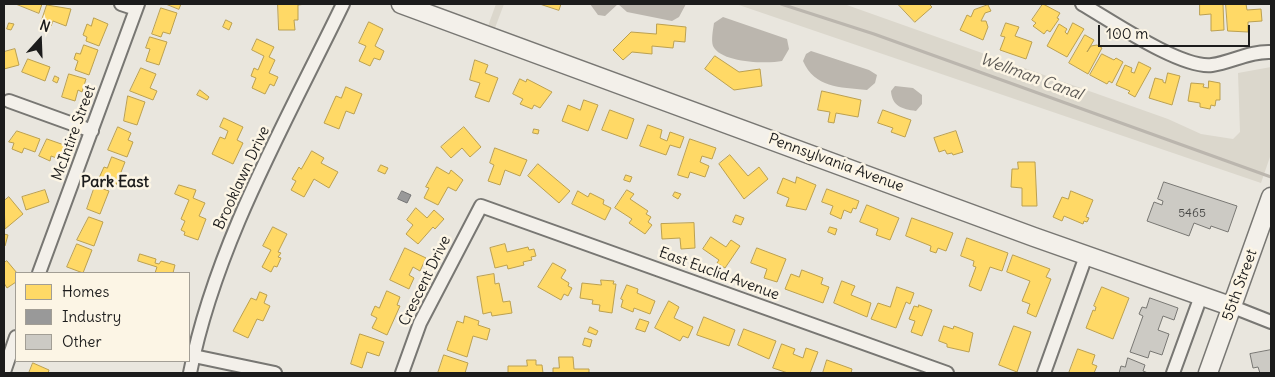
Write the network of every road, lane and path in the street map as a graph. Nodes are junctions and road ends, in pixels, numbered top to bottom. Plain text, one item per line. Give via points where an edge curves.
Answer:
1 (121, 4) edge
2 (343, 4) edge
3 (402, 4) edge
4 (1082, 4) edge
5 (137, 6) edge
6 (1271, 52) edge
7 (8, 101) dead end
8 (92, 131) junction
9 (1271, 196) edge
10 (481, 206) joint
11 (1086, 256) junction
12 (39, 272) edge
13 (1201, 296) junction
14 (1233, 307) junction
15 (1271, 322) edge
16 (15, 339) edge
17 (191, 355) edge
18 (912, 368) edge
19 (4, 372) edge
20 (190, 373) edge
21 (275, 373) edge
22 (402, 373) edge
23 (947, 373) edge
24 (1044, 373) edge
25 (1174, 373) edge
26 (1208, 373) edge

1 - 5 street
2 - 17 street, Brooklawn Drive via 231,238
3 - 11 street, Pennsylvania Avenue
4 - 6 street via 1185,61 1212,65 1240,56
5 - 8 street, McIntire Street
7 - 8 street
8 - 12 street, McIntire Street
9 - 14 street, 55th Street
10 - 18 street, East Euclid Avenue
10 - 22 street, Crescent Drive via 420,323
11 - 13 street, Pennsylvania Avenue
11 - 24 street
13 - 14 street, Pennsylvania Avenue
13 - 25 street
14 - 15 street, Pennsylvania Avenue
14 - 26 street, 55th Street
16 - 19 street
17 - 20 street, Brooklawn Drive
17 - 21 street
18 - 23 street, East Euclid Avenue

